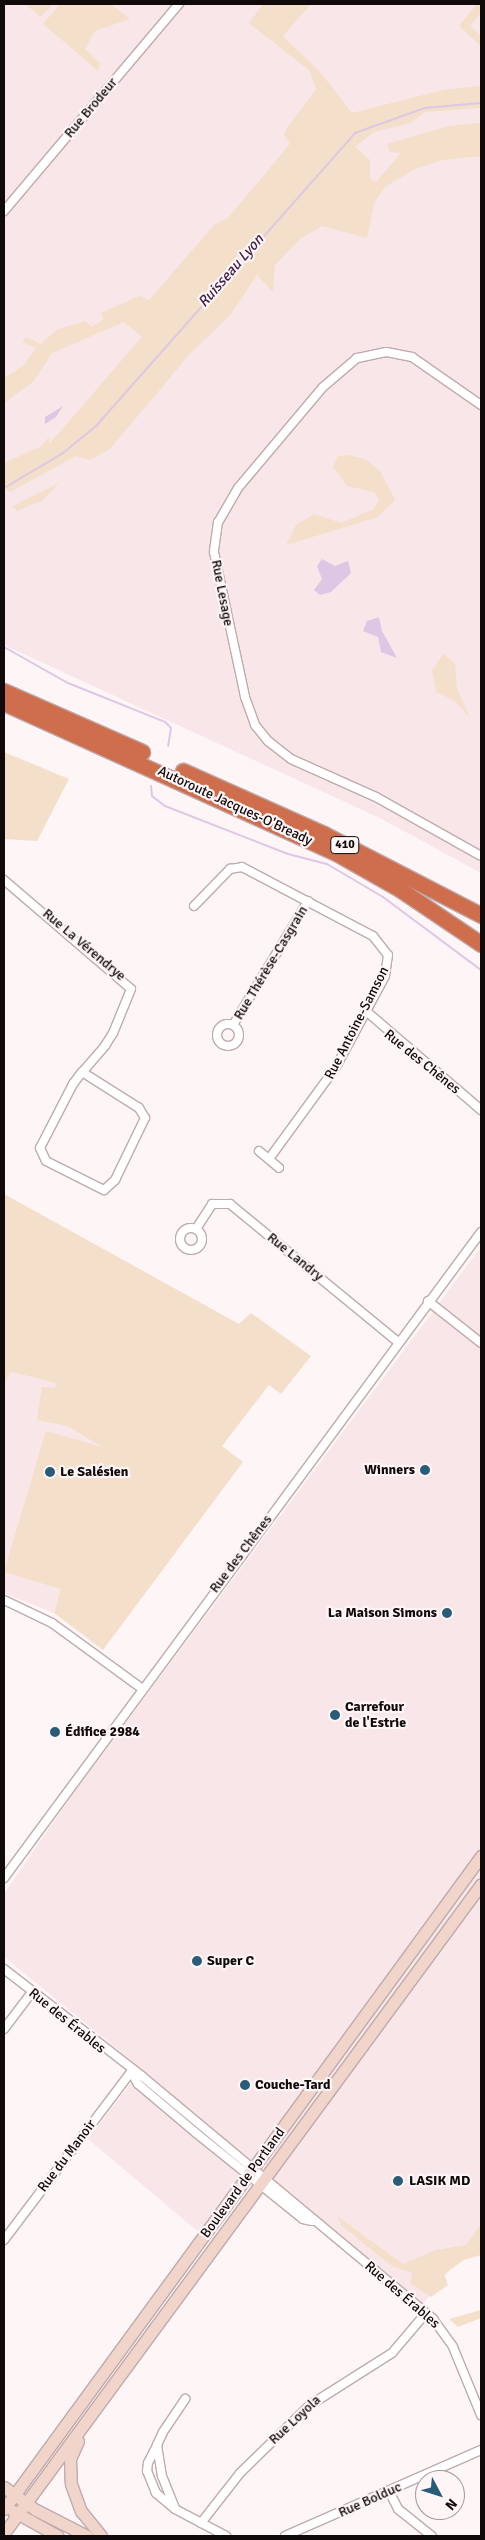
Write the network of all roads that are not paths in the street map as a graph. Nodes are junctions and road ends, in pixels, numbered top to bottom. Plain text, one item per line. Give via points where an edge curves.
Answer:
1 (179, 4) edge
2 (4, 212) edge
3 (481, 405) edge
4 (7, 695) edge
5 (4, 709) edge
6 (33, 716) junction
7 (481, 856) edge
8 (4, 880) edge
9 (308, 901) junction
10 (194, 906) dead end
11 (481, 915) edge
12 (481, 944) edge
13 (366, 1011) junction
14 (233, 1025) dead end
15 (82, 1072) junction
16 (481, 1110) edge
17 (259, 1151) dead end
18 (269, 1159) junction
19 (280, 1168) dead end
20 (196, 1229) dead end
21 (481, 1232) edge
22 (428, 1301) junction
23 (397, 1341) junction
24 (481, 1343) edge
25 (4, 1600) edge
26 (141, 1688) junction
27 (481, 1856) edge
28 (4, 1878) edge
29 (481, 1884) edge
30 (4, 1969) edge
31 (32, 1992) junction
32 (4, 2029) edge
33 (131, 2072) junction
34 (251, 2172) junction
35 (262, 2181) junction
36 (4, 2240) edge
37 (426, 2313) junction
38 (184, 2399) dead end
39 (96, 2408) junction
40 (481, 2414) edge
41 (157, 2445) junction
42 (481, 2450) edge
43 (4, 2487) edge
44 (389, 2491) junction
45 (14, 2495) junction
46 (26, 2504) junction
47 (4, 2506) edge
48 (175, 2509) junction
49 (18, 2514) junction
50 (201, 2524) junction
51 (4, 2533) edge
52 (58, 2536) edge
53 (87, 2536) edge
54 (101, 2536) edge
55 (226, 2536) edge
56 (285, 2536) edge
57 (432, 2536) edge

1 - 2 street, Rue Brodeur
3 - 7 street, Rue Lesage via 412,357 377,353 353,361 323,387 230,498 218,522 214,552 244,696 255,725 268,741 291,759 376,797
4 - 6 highway, Autoroute Jacques-O'Bready / 410
4 - 11 highway, Autoroute Jacques-O'Bready / 410 via 302,824
5 - 6 highway
6 - 12 highway, Autoroute Jacques-O'Bready / 410 via 336,853 397,887
8 - 15 street, Rue La Vérendrye via 130,985 130,1000 113,1033
9 - 10 street, Rue Antoine-Samson via 235,867
9 - 13 street, Rue Antoine-Samson via 372,936 386,949 388,968
9 - 14 street, Rue Thérèse-Casgrain
13 - 16 street, Rue des Chênes
13 - 18 street, Rue Antoine-Samson via 328,1081
15 - 15 street, Rue La Vérendrye via 40,1152 51,1164 104,1190 115,1180 145,1118 139,1108
17 - 18 street
18 - 19 street
20 - 23 street, Rue Landry via 212,1204 230,1204
21 - 22 street, Rue des Chênes
22 - 23 street, Rue des Chênes
22 - 24 street
23 - 26 street, Rue des Chênes
25 - 26 street via 52,1623
26 - 28 street, Rue des Chênes
27 - 34 main road, Boulevard de Portland
29 - 35 main road, Boulevard de Portland
30 - 31 street, Rue des Érables
31 - 32 street
31 - 33 street, Rue des Érables
33 - 34 street, Rue des Érables
33 - 36 street, Rue du Manoir
34 - 35 street, Rue des Érables
34 - 45 main road, Boulevard de Portland
35 - 37 street, Rue des Érables
35 - 39 main road, Boulevard de Portland
37 - 40 street, Rue des Érables via 453,2347
37 - 50 street, Rue Loyola via 392,2353 310,2405 230,2484
38 - 41 street
39 - 46 main road, Boulevard de Portland
39 - 54 main road via 72,2453 69,2471 77,2503
41 - 48 street via 162,2476
41 - 48 street via 148,2463 149,2478 162,2500
42 - 44 street, Rue Bolduc
43 - 45 main road
44 - 56 street, Rue Bolduc
44 - 57 street via 398,2509
45 - 46 main road
45 - 47 main road, Boulevard de Portland
46 - 49 main road, Boulevard de Portland
46 - 53 main road
47 - 49 main road
48 - 50 street
49 - 51 main road, Boulevard de Portland
49 - 52 main road
50 - 55 street

